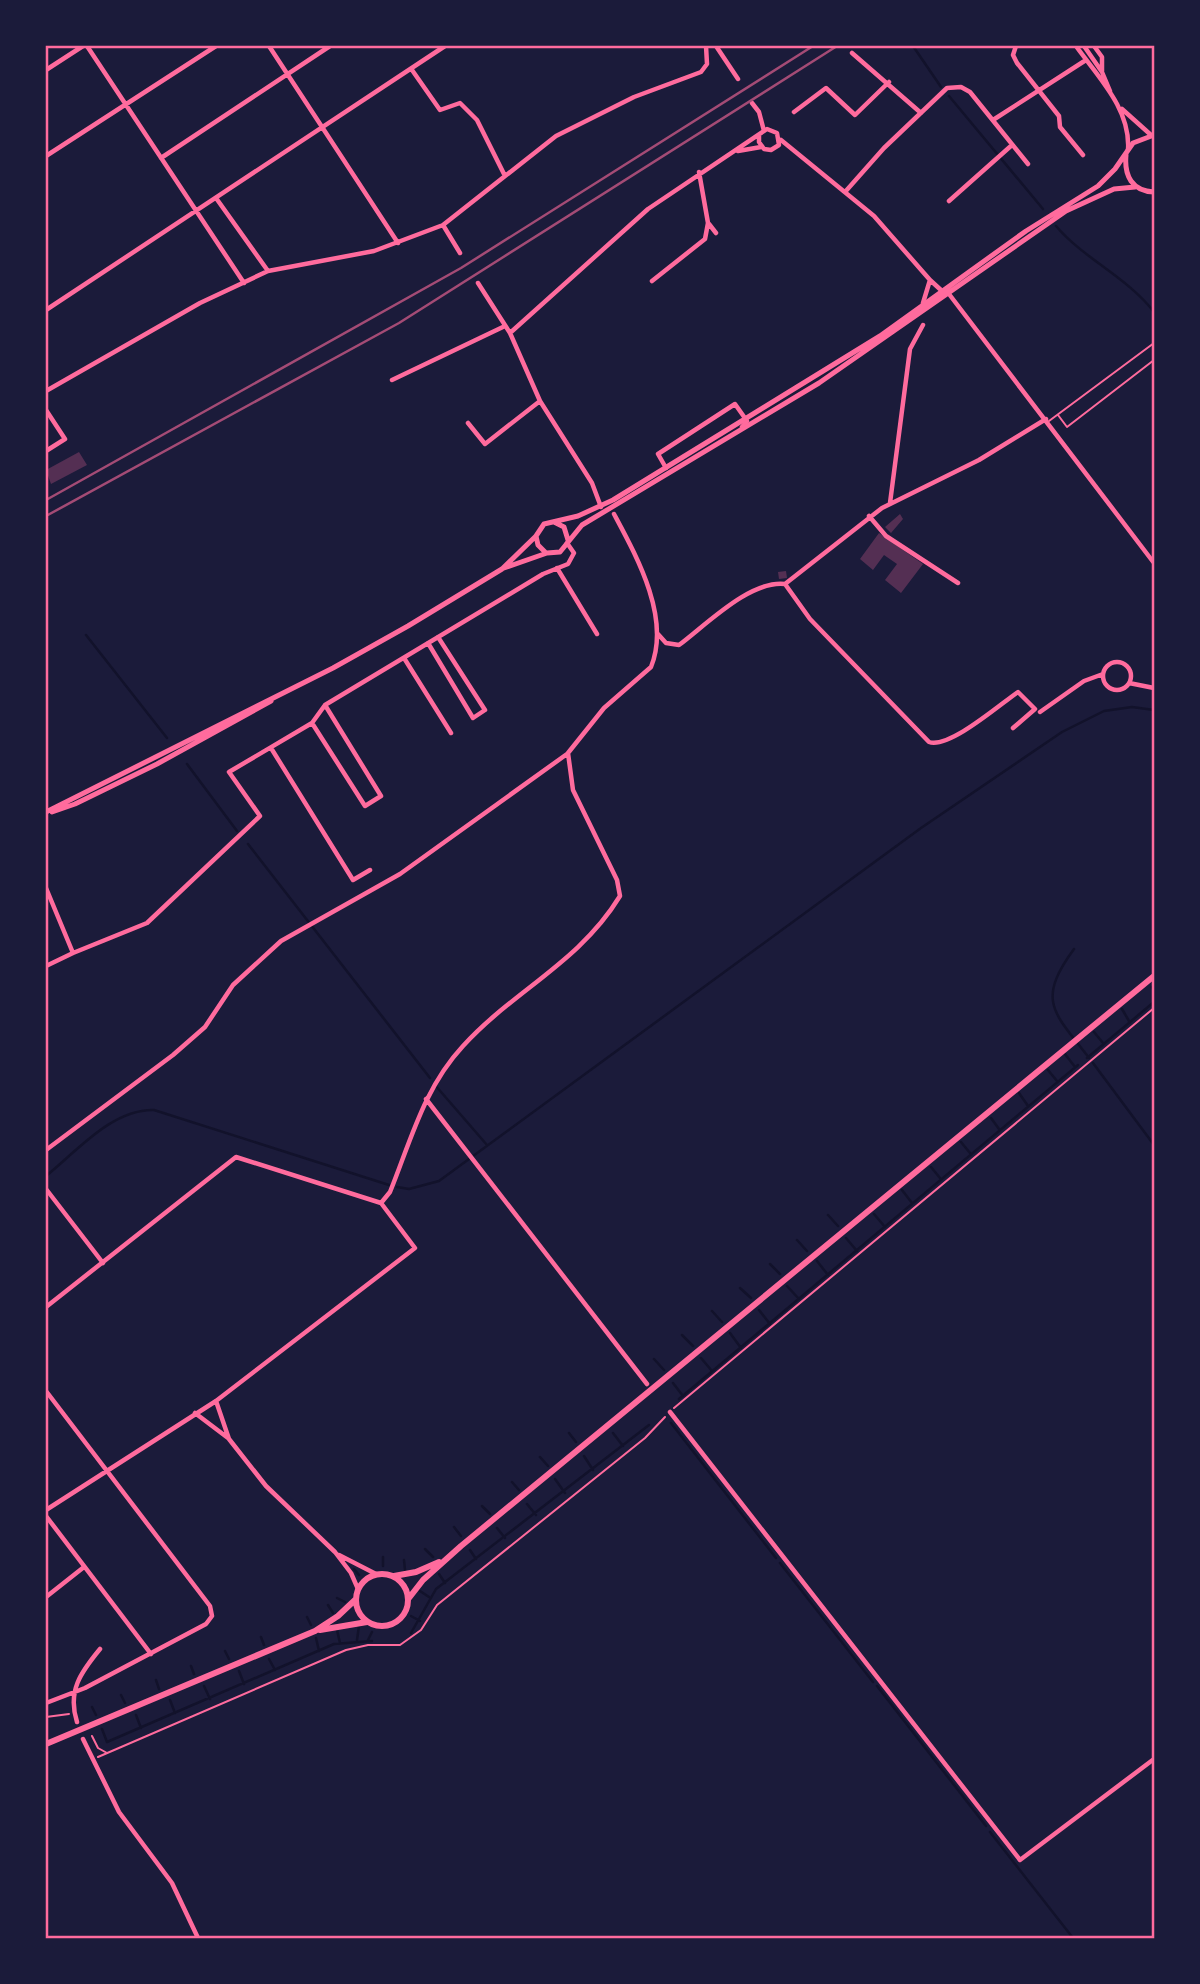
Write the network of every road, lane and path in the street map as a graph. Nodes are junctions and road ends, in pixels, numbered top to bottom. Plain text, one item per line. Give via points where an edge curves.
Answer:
1 (85, 46) edge
2 (216, 46) edge
3 (269, 46) edge
4 (330, 46) edge
5 (706, 46) edge
6 (716, 46) edge
7 (1016, 46) edge
8 (1076, 46) edge
9 (1084, 46) edge
10 (1094, 46) edge
11 (441, 47) edge
12 (852, 53) dead end
13 (1086, 60) junction
14 (46, 70) edge
15 (412, 70) junction
16 (1102, 72) junction
17 (287, 74) junction
18 (738, 79) dead end
19 (890, 82) junction
20 (1038, 91) junction
21 (1112, 95) junction
22 (752, 103) dead end
23 (126, 104) junction
24 (1119, 106) junction
25 (794, 112) dead end
26 (921, 113) junction
27 (993, 120) junction
28 (323, 128) junction
29 (764, 131) junction
30 (1153, 135) edge
31 (759, 136) junction
32 (780, 139) junction
33 (1012, 145) junction
34 (761, 147) junction
35 (778, 147) junction
36 (792, 150) junction
37 (734, 152) junction
38 (1127, 153) junction
39 (1083, 155) dead end
40 (46, 156) edge
41 (161, 158) junction
42 (1028, 164) dead end
43 (699, 172) junction
44 (505, 176) junction
45 (1135, 187) junction
46 (845, 192) junction
47 (1152, 193) edge
48 (216, 198) junction
49 (949, 201) dead end
50 (1065, 209) junction
51 (196, 212) junction
52 (708, 223) junction
53 (443, 225) junction
54 (716, 233) dead end
55 (398, 243) junction
56 (460, 253) dead end
57 (268, 271) junction
58 (930, 280) junction
59 (652, 281) dead end
60 (244, 283) junction
61 (478, 283) dead end
62 (946, 292) junction
63 (46, 310) edge
64 (915, 311) junction
65 (923, 325) dead end
66 (505, 326) junction
67 (510, 333) junction
68 (1154, 343) edge
69 (1150, 347) junction
70 (1154, 353) edge
71 (1154, 360) edge
72 (393, 380) dead end
73 (46, 391) edge
74 (540, 401) junction
75 (46, 410) edge
76 (1057, 414) junction
77 (745, 419) junction
78 (1047, 420) junction
79 (468, 423) dead end
80 (736, 432) junction
81 (46, 451) edge
82 (666, 468) junction
83 (890, 504) junction
84 (601, 507) junction
85 (612, 512) junction
86 (869, 516) junction
87 (554, 522) junction
88 (536, 536) junction
89 (567, 543) junction
90 (547, 553) junction
91 (1154, 563) edge
92 (557, 568) junction
93 (502, 569) junction
94 (958, 583) dead end
95 (785, 584) junction
96 (656, 633) junction
97 (597, 634) dead end
98 (438, 637) junction
99 (428, 643) junction
100 (404, 658) junction
101 (1103, 674) junction
102 (1129, 684) junction
103 (1154, 688) edge
104 (325, 705) junction
105 (1040, 712) dead end
106 (312, 723) junction
107 (1013, 728) dead end
108 (452, 733) dead end
109 (271, 748) junction
110 (568, 753) junction
111 (46, 813) edge
112 (370, 870) dead end
113 (46, 888) edge
114 (73, 953) junction
115 (46, 966) edge
116 (1154, 976) edge
117 (1154, 1008) edge
118 (425, 1098) junction
119 (46, 1150) edge
120 (46, 1189) edge
121 (381, 1203) junction
122 (103, 1263) junction
123 (46, 1307) edge
124 (647, 1384) dead end
125 (46, 1391) edge
126 (216, 1401) junction
127 (670, 1412) junction
128 (195, 1413) junction
129 (229, 1439) junction
130 (106, 1470) junction
131 (46, 1510) edge
132 (46, 1516) edge
133 (335, 1552) junction
134 (447, 1558) junction
135 (84, 1567) junction
136 (376, 1574) junction
137 (394, 1576) junction
138 (358, 1589) junction
139 (46, 1598) edge
140 (409, 1598) junction
141 (356, 1599) junction
142 (367, 1622) junction
143 (315, 1631) junction
144 (100, 1649) dead end
145 (151, 1654) junction
146 (73, 1693) junction
147 (46, 1703) edge
148 (74, 1712) junction
149 (46, 1717) edge
150 (77, 1721) dead end
151 (92, 1736) dead end
152 (83, 1739) dead end
153 (46, 1744) edge
154 (108, 1753) junction
155 (1154, 1759) edge
156 (91, 1760) junction
157 (198, 1938) edge

1 - 14 street
1 - 23 street
2 - 23 street
3 - 17 street
4 - 17 street
5 - 44 street via 707,64 701,72 573,126
6 - 18 street
7 - 20 street via 1013,55
8 - 13 street
9 - 16 street
10 - 16 street via 1102,57
11 - 15 street
12 - 19 street
13 - 20 street
13 - 21 street
15 - 28 street
15 - 44 street via 439,110 460,103 477,120
16 - 21 street
17 - 28 street
17 - 41 street
19 - 25 street via 855,115 827,88
19 - 26 street
20 - 27 street
20 - 39 street
21 - 24 street
22 - 29 street
23 - 40 street
23 - 41 street
24 - 30 street
24 - 38 street via 1126,126
26 - 27 street via 954,87 970,92
26 - 46 street
27 - 33 street
28 - 48 street
28 - 55 street
29 - 31 street
29 - 32 street via 774,130
30 - 38 street via 1141,138
31 - 34 street
31 - 37 street
32 - 35 street
32 - 36 street
33 - 42 street
33 - 49 street
34 - 35 street
34 - 37 street
35 - 36 street
36 - 46 street
37 - 43 street
38 - 45 street via 1127,176
38 - 50 street via 1103,181
41 - 51 street
43 - 52 street
43 - 67 street via 613,238
44 - 53 street
45 - 47 street
45 - 50 street via 1114,189
46 - 58 street via 874,216
48 - 51 street
48 - 57 street
50 - 62 street
51 - 60 street
51 - 63 street
52 - 54 street
52 - 59 street via 699,246
53 - 55 street
53 - 56 street
55 - 57 street via 338,260
57 - 60 street
58 - 62 street
58 - 64 street via 926,299
60 - 73 street via 200,303
61 - 66 street
62 - 64 street
62 - 78 street
62 - 80 street via 868,352
64 - 77 street
65 - 83 street via 910,349
66 - 67 street
66 - 72 street
67 - 74 street
68 - 69 lane
69 - 70 lane
69 - 76 lane
71 - 76 lane via 1067,427
74 - 79 street via 485,444
74 - 84 street via 592,483
75 - 81 street via 65,439
76 - 78 lane
77 - 80 street
77 - 82 street
77 - 82 street via 736,404 658,454
78 - 83 street
78 - 91 street
80 - 85 street
82 - 84 street
83 - 86 street
84 - 87 street
85 - 89 street via 582,525
85 - 96 street via 647,584
86 - 94 street via 886,536
86 - 95 street
87 - 88 street via 544,524
87 - 89 street via 567,531
88 - 90 street
88 - 93 street
89 - 90 street via 558,553
89 - 92 street via 574,558
90 - 93 street
92 - 97 street
92 - 98 street
93 - 111 street via 158,764
95 - 96 street via 753,589 679,645 666,643
95 - 107 street via 810,619 929,741 940,743 957,737 966,726 1018,692 1035,709
96 - 110 street via 651,667 604,708
98 - 99 street
98 - 99 street via 485,710 473,718
99 - 100 street
100 - 104 street
100 - 108 street
101 - 102 street via 1105,684 1113,689
101 - 102 street via 1111,663 1124,663 1130,670
101 - 105 street via 1084,681
102 - 103 street
104 - 106 street
104 - 106 street via 381,796 365,806
106 - 109 street
109 - 112 street via 353,880
109 - 114 street via 229,772 260,816 247,830 147,923
110 - 118 street via 573,790 617,880 620,896 600,926 569,958 463,1045
110 - 119 street via 400,874 281,941 233,985 205,1027
113 - 114 street
114 - 115 street
116 - 134 main road
117 - 127 path
118 - 121 street via 390,1192
118 - 124 street
120 - 122 street
121 - 122 street via 236,1157
121 - 126 street via 415,1248
122 - 123 street
125 - 130 street
126 - 128 street
126 - 129 street
127 - 154 path via 645,1438 438,1605 411,1640 346,1650
127 - 155 street via 1020,1860
128 - 129 street
128 - 130 street
129 - 133 street via 266,1486
130 - 131 street
130 - 145 street via 210,1606 212,1616 206,1624
132 - 135 street
133 - 136 street
133 - 138 street
134 - 137 main road
134 - 140 main road
135 - 139 street
135 - 145 street
136 - 137 main road
136 - 138 main road
137 - 140 main road
138 - 141 main road
140 - 142 main road via 406,1612 397,1622 380,1626
141 - 142 main road
141 - 143 main road
142 - 143 main road
143 - 153 main road
144 - 146 street
145 - 146 street
146 - 147 street
146 - 148 street
148 - 149 path
148 - 150 street
151 - 154 path via 98,1748
152 - 156 street
154 - 156 path
156 - 157 street via 119,1812 172,1882

